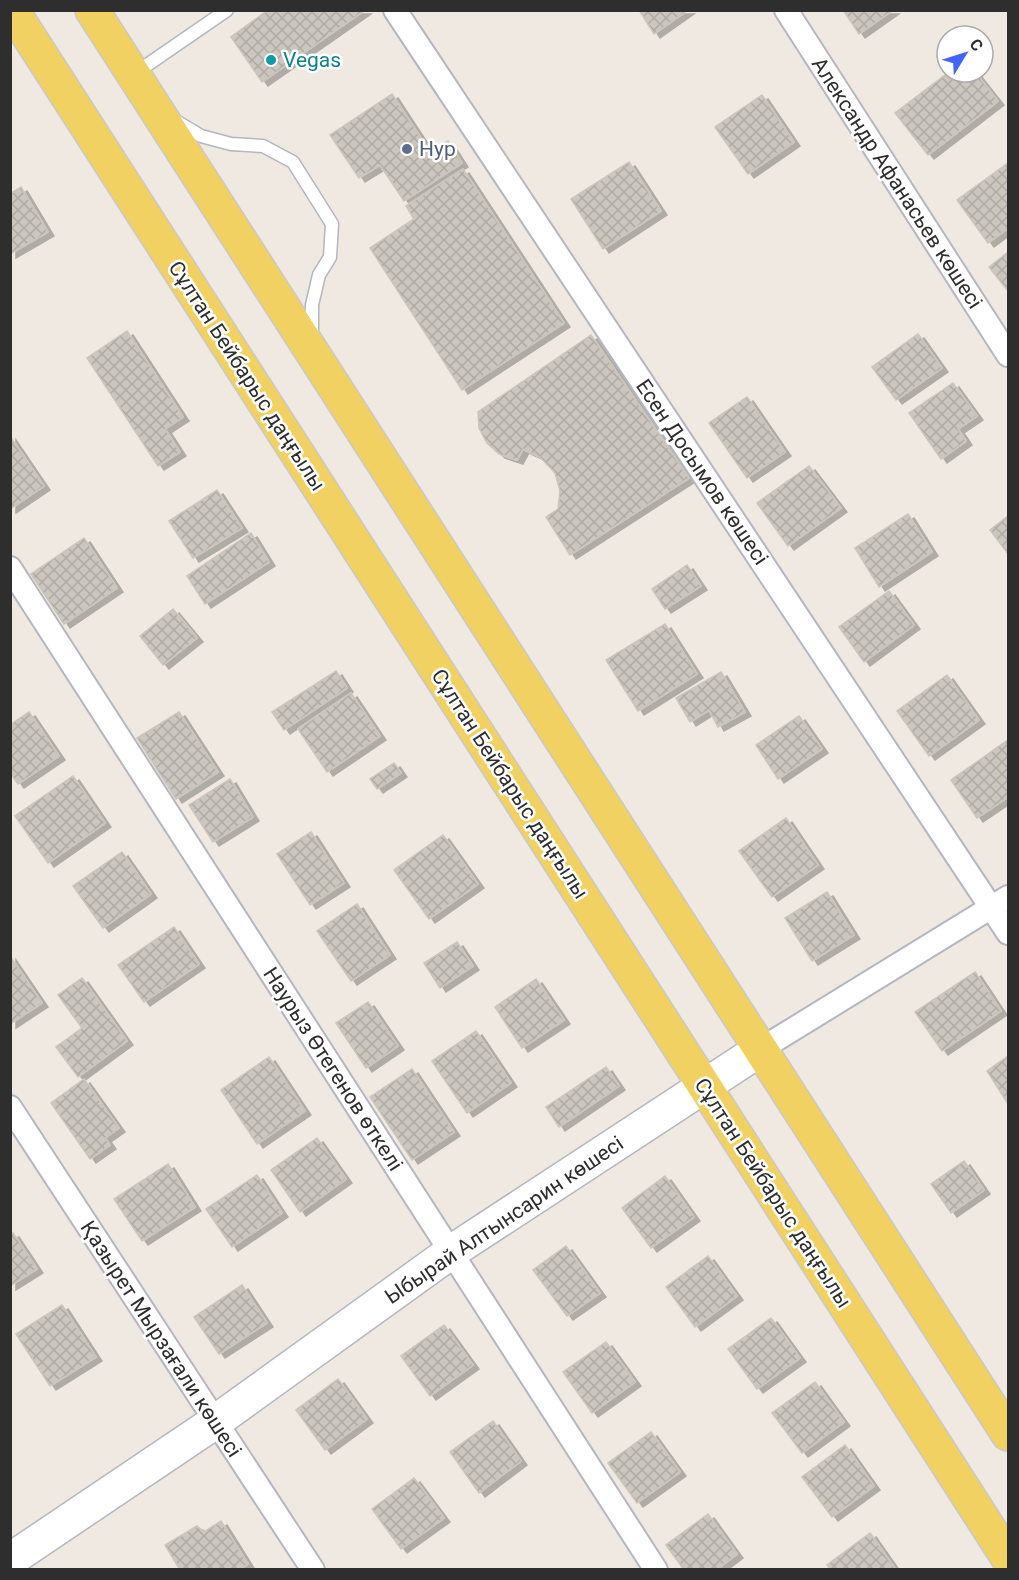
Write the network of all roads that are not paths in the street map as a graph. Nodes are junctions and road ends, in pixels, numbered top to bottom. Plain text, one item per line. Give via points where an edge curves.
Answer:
1 (12, 10) edge
2 (92, 10) edge
3 (227, 10) edge
4 (395, 10) edge
5 (786, 10) edge
6 (133, 75) junction
7 (156, 110) junction
8 (312, 353) junction
9 (1008, 355) edge
10 (10, 568) edge
11 (1000, 902) edge
12 (1008, 933) edge
13 (761, 1049) junction
14 (705, 1086) junction
15 (10, 1107) edge
16 (451, 1252) junction
17 (215, 1422) junction
18 (1008, 1434) edge
19 (1008, 1558) edge
20 (10, 1560) edge
21 (313, 1569) edge
22 (656, 1569) edge

1 - 14 main road, Сұлтан Бейбарыс даңғылы
2 - 6 main road
3 - 6 lane
4 - 11 street, Есен Досымов көшесі
5 - 9 street, Александр Афанасьев көшесі
6 - 7 main road
7 - 8 main road
7 - 8 lane via 201,136 231,144 263,146 293,162 332,224 330,256 319,276 312,305
8 - 13 main road
10 - 16 street, Наурыз Өтегенов өткелі
11 - 12 street, Есен Досымов көшесі
11 - 13 street, Ыбырай Алтынсарин көшесі
13 - 14 street, Ыбырай Алтынсарин көшесі
13 - 18 main road
14 - 16 street, Ыбырай Алтынсарин көшесі
14 - 19 main road, Сұлтан Бейбарыс даңғылы
15 - 17 street, Қазырет Мырзағали көшесі
16 - 17 street, Ыбырай Алтынсарин көшесі
16 - 22 street, Наурыз Өтегенов өткелі
17 - 20 street, Ыбырай Алтынсарин көшесі
17 - 21 street, Қазырет Мырзағали көшесі

